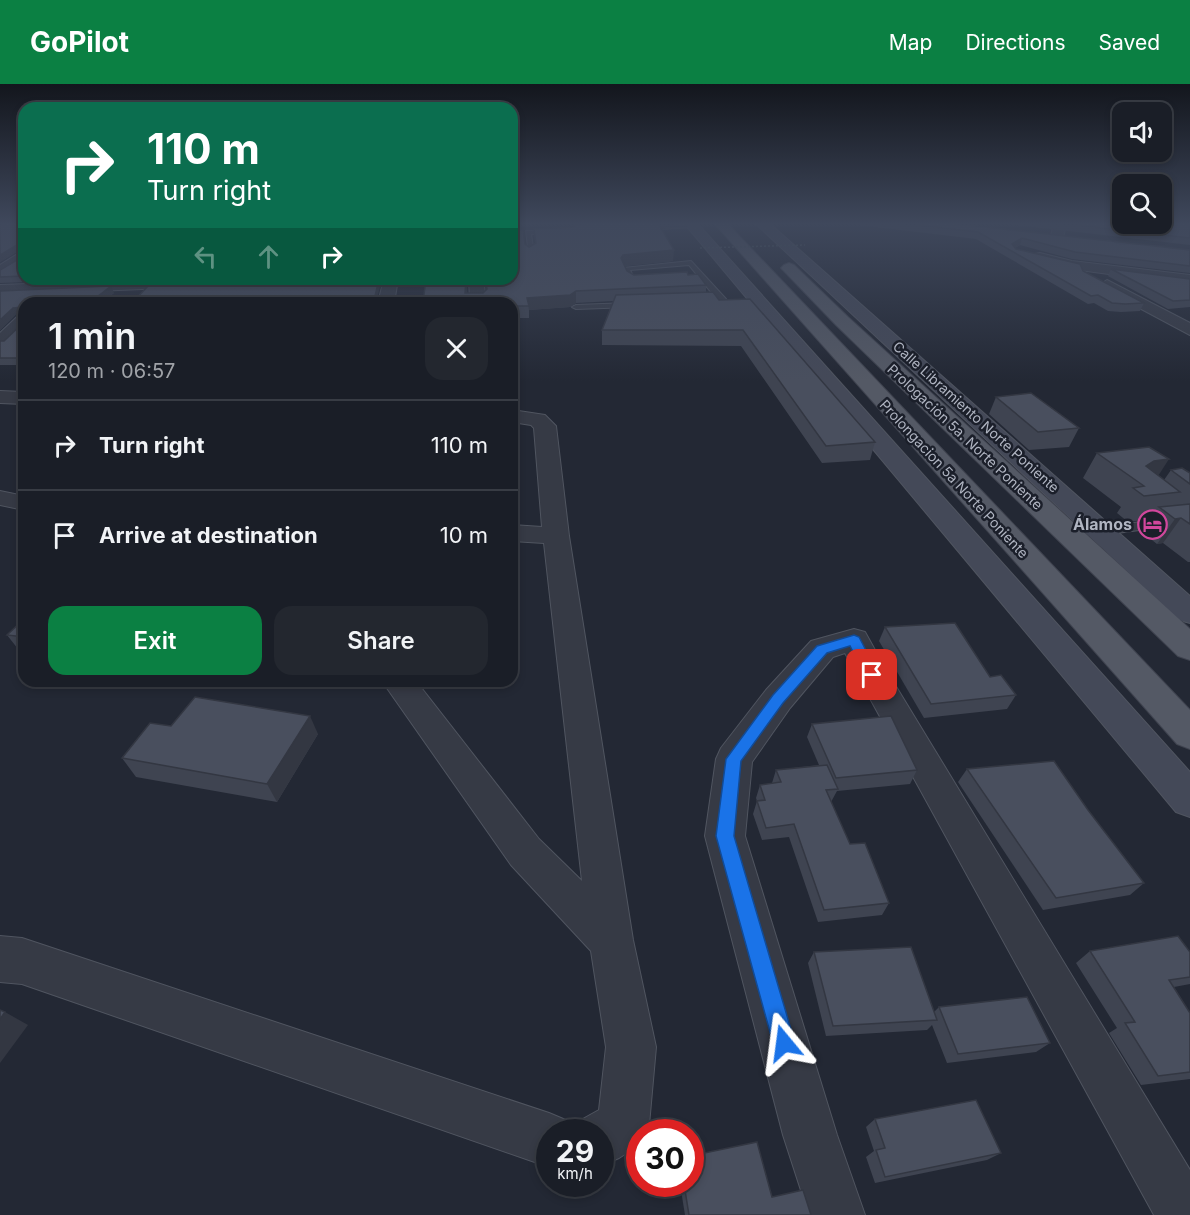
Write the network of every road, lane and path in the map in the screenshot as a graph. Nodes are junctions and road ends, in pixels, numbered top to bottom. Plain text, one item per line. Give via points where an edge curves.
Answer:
1 (630, 276) edge
2 (739, 276) edge
3 (749, 276) edge
4 (806, 276) edge
5 (1091, 276) edge
6 (1157, 276) edge
7 (704, 278) joint
8 (809, 278) junction
9 (692, 279) edge
10 (1190, 280) edge
11 (645, 281) edge
12 (18, 284) edge
13 (0, 285) edge
14 (46, 285) edge
15 (62, 285) edge
16 (220, 285) edge
17 (0, 290) edge
18 (213, 296) edge
19 (49, 297) edge
20 (833, 297) junction
21 (712, 302) edge
22 (723, 302) junction
23 (764, 303) junction
24 (644, 305) edge
25 (576, 308) edge
26 (729, 309) edge
27 (717, 310) edge
28 (1190, 318) edge
29 (866, 319) junction
30 (1170, 320) junction
31 (842, 321) junction
32 (18, 326) edge
33 (1190, 330) edge
34 (0, 342) edge
35 (18, 347) edge
36 (0, 348) edge
37 (0, 397) edge
38 (18, 398) edge
39 (518, 417) edge
40 (0, 498) edge
41 (18, 502) edge
42 (1162, 509) edge
43 (1102, 531) junction
44 (518, 533) edge
45 (556, 536) junction
46 (1190, 613) edge
47 (1190, 648) edge
48 (402, 687) edge
49 (1190, 734) edge
50 (1190, 800) edge
51 (611, 940) junction
52 (0, 959) edge
53 (614, 1130) edge
54 (536, 1136) edge
55 (837, 1215) edge
56 (1185, 1215) edge

1 - 11 lane via 633,282
2 - 23 street
3 - 23 main road, Prolongacion 5a Norte Poniente
4 - 8 main road, Prologación 5a. Norte Poniente
5 - 30 street
6 - 10 street
7 - 9 lane
7 - 22 lane
8 - 20 main road
8 - 29 street, Calle Libramiento Norte Poniente
8 - 31 main road, Prologación 5a. Norte Poniente
12 - 13 street
14 - 17 street
15 - 19 street
16 - 18 street
20 - 29 main road
20 - 31 main road
21 - 22 lane
22 - 23 lane
23 - 49 main road, Prolongacion 5a Norte Poniente
23 - 50 street
24 - 25 lane
26 - 27 lane
28 - 30 street
29 - 43 street, Calle Libramiento Norte Poniente
30 - 33 street
31 - 47 main road, Prologación 5a. Norte Poniente
32 - 34 street
35 - 36 street
37 - 38 street
39 - 45 street via 537,420 545,426
40 - 41 street
42 - 43 lane via 1177,522
43 - 46 street, Calle Libramiento Norte Poniente
44 - 45 street
45 - 51 street
48 - 51 street via 525,852
51 - 53 street via 630,1047 623,1125
52 - 54 street via 22,961
55 - 56 street via 810,1135 725,836 734,759 778,699 822,649 854,640

